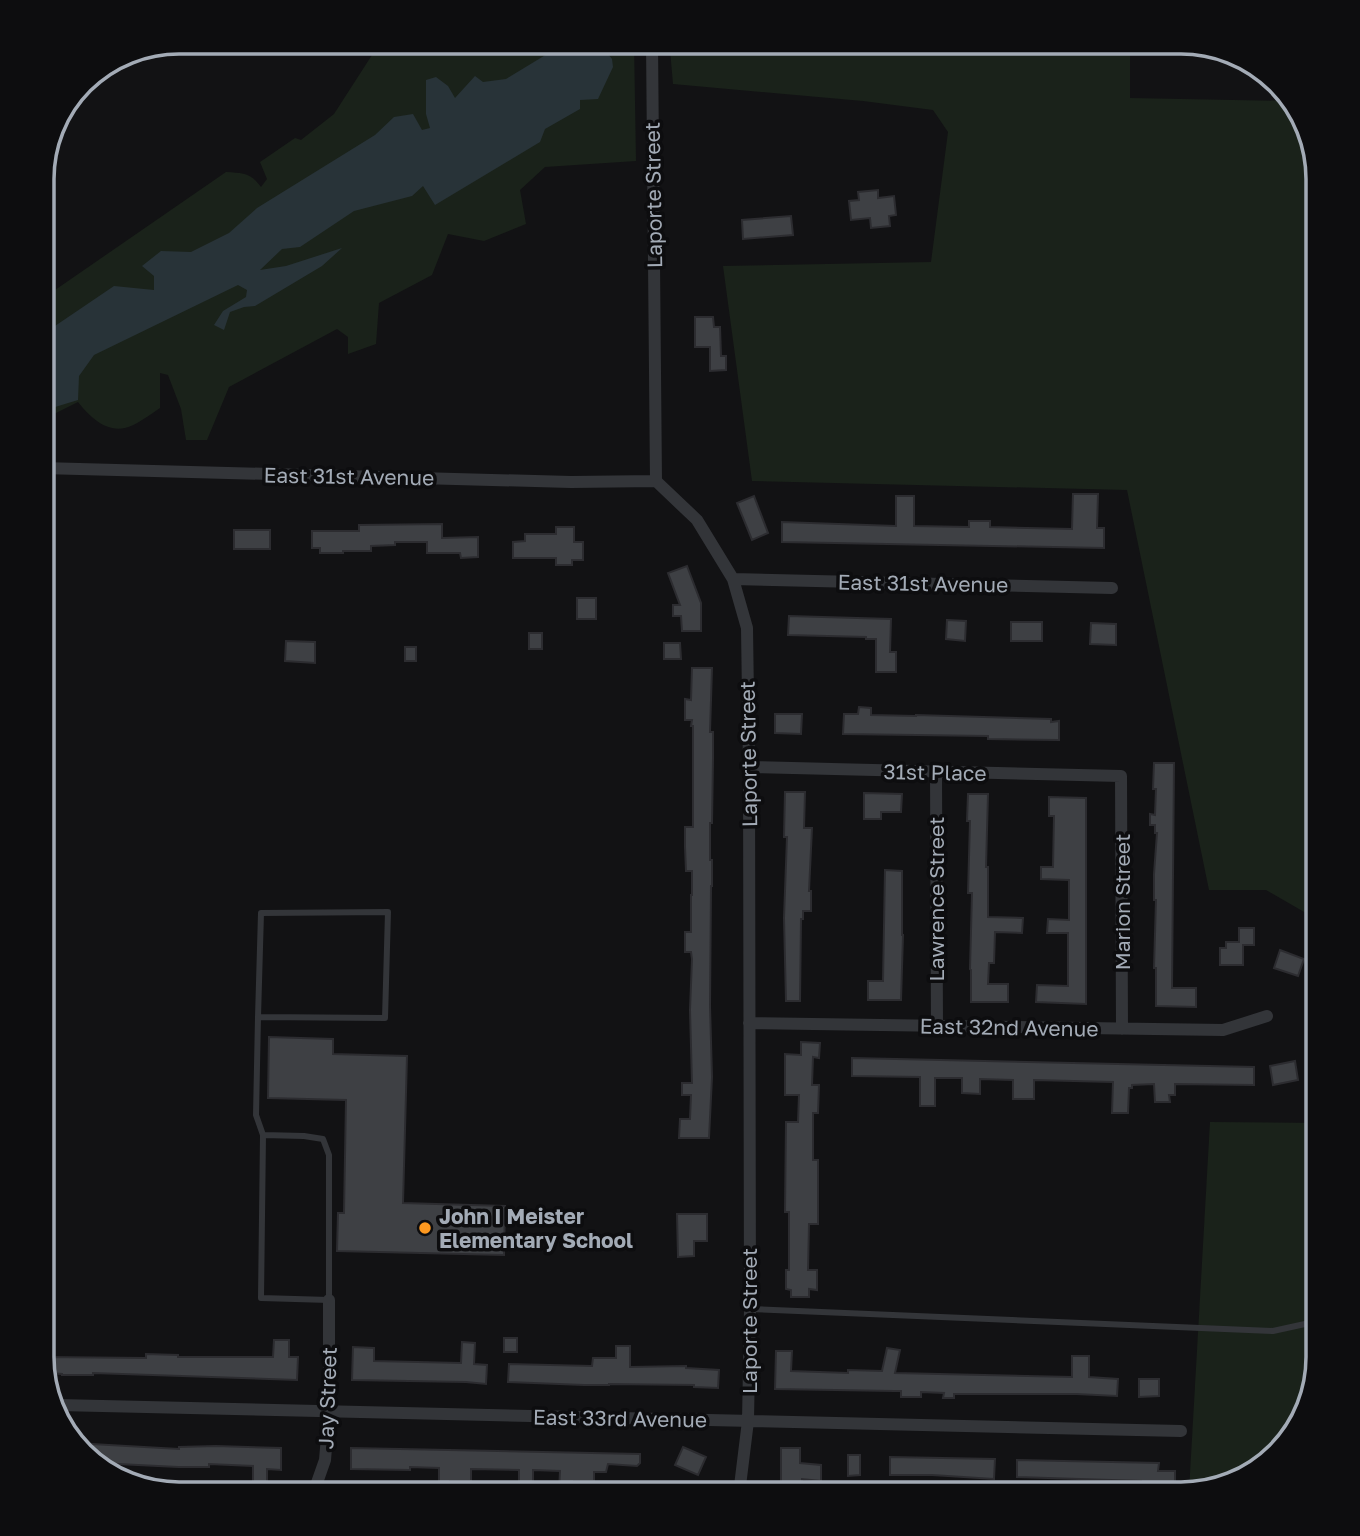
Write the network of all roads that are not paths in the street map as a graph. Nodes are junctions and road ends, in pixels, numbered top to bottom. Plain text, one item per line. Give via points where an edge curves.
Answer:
1 (652, 54) edge
2 (55, 468) edge
3 (656, 481) junction
4 (733, 579) junction
5 (1112, 588) dead end
6 (749, 767) junction
7 (936, 772) junction
8 (1121, 776) joint
9 (1267, 1016) dead end
10 (258, 1017) junction
11 (749, 1023) junction
12 (937, 1026) junction
13 (1122, 1029) junction
14 (263, 1135) junction
15 (329, 1300) junction
16 (750, 1309) junction
17 (1306, 1324) edge
18 (64, 1405) edge
19 (329, 1412) junction
20 (748, 1421) junction
21 (1181, 1431) dead end
22 (317, 1482) edge
23 (740, 1482) edge

1 - 3 street, Laporte Street
2 - 3 street, East 31st Avenue
3 - 4 street, Laporte Street via 697,520
4 - 5 street, East 31st Avenue
4 - 6 street, Laporte Street via 747,628
6 - 7 street, 31st Place
6 - 11 street, Laporte Street
7 - 8 street, 31st Place
7 - 12 street, Lawrence Street
8 - 13 street, Marion Street
9 - 13 street, East 32nd Avenue via 1223,1030
10 - 10 lane via 385,1018 388,912 261,913
10 - 14 lane via 256,1115
11 - 12 street, East 32nd Avenue
11 - 16 street, Laporte Street
12 - 13 street, East 32nd Avenue
14 - 15 lane via 323,1139 329,1154
14 - 15 lane via 261,1298
15 - 19 street, Jay Street
16 - 17 lane via 1273,1331
16 - 20 street, Laporte Street
18 - 19 street, East 33rd Avenue
19 - 20 street, East 33rd Avenue
19 - 22 street, Jay Street via 325,1461
20 - 21 street, East 33rd Avenue
20 - 23 street, Laporte Street

